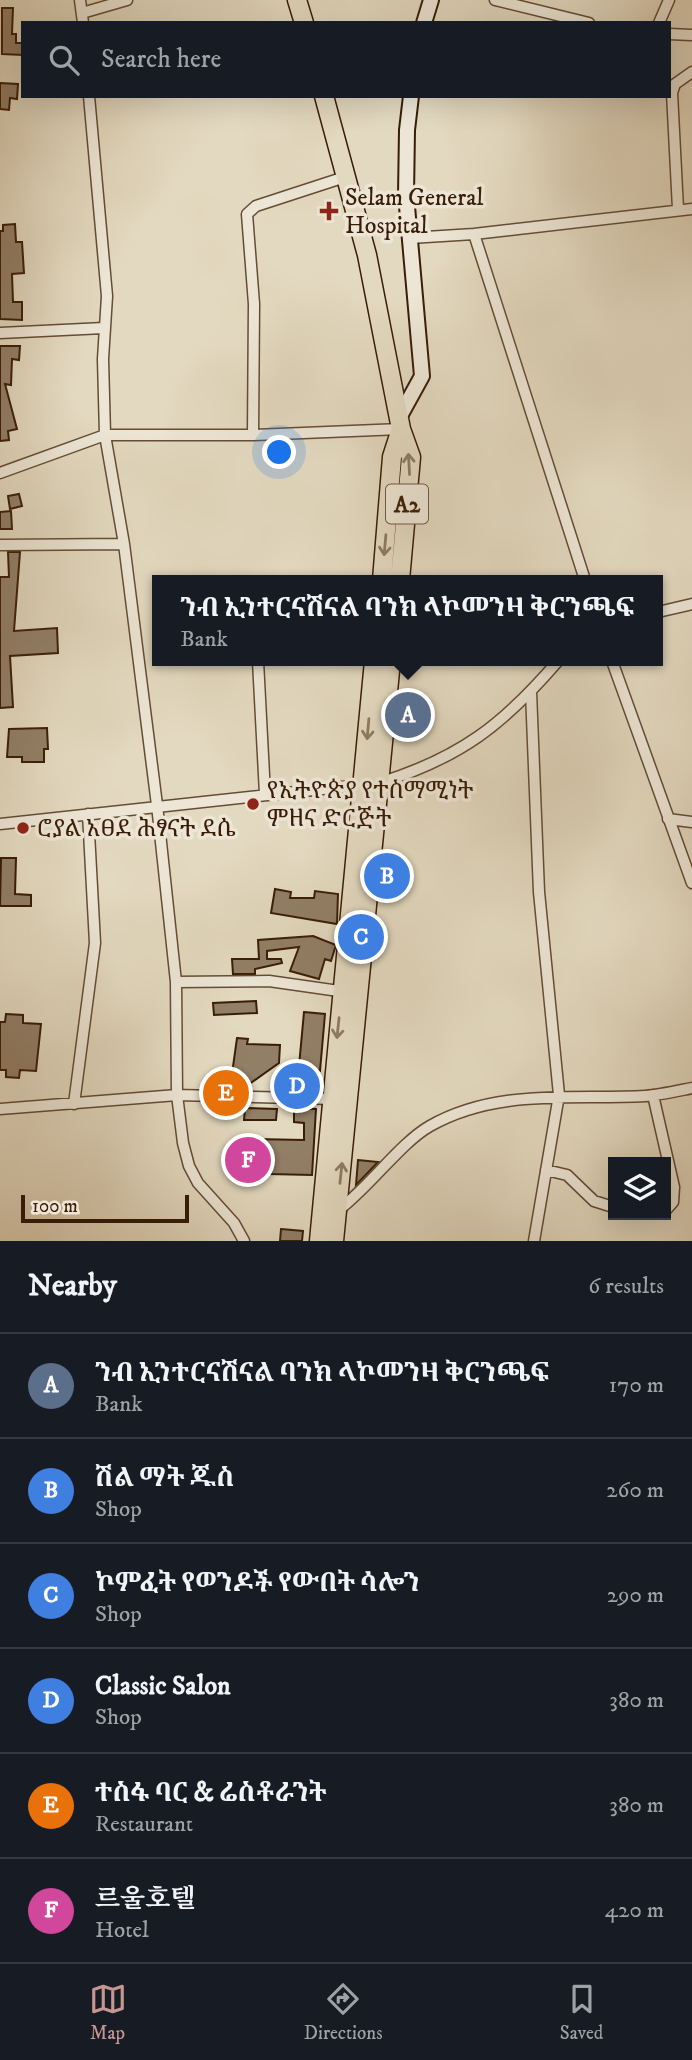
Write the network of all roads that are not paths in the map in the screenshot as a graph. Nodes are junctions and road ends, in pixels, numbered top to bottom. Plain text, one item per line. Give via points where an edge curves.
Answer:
1 (80, 0) edge
2 (127, 0) edge
3 (297, 0) edge
4 (431, 0) edge
5 (495, 0) edge
6 (669, 0) edge
7 (83, 18) edge
8 (303, 21) edge
9 (425, 21) edge
10 (581, 21) edge
11 (660, 21) edge
12 (671, 34) edge
13 (692, 35) edge
14 (692, 72) edge
15 (89, 98) edge
16 (325, 98) edge
17 (411, 98) edge
18 (345, 177) junction
19 (678, 209) junction
20 (692, 209) edge
21 (474, 234) junction
22 (410, 237) junction
23 (104, 328) junction
24 (0, 333) edge
25 (400, 423) junction
26 (105, 435) junction
27 (253, 435) junction
28 (0, 473) edge
29 (124, 544) junction
30 (0, 545) edge
31 (382, 575) edge
32 (400, 575) edge
33 (583, 575) edge
34 (692, 604) edge
35 (663, 611) edge
36 (258, 666) edge
37 (374, 666) edge
38 (390, 666) edge
39 (554, 666) edge
40 (614, 666) edge
41 (531, 692) junction
42 (371, 784) junction
43 (265, 794) junction
44 (156, 805) junction
45 (88, 814) junction
46 (668, 820) junction
47 (692, 822) edge
48 (0, 824) edge
49 (692, 883) edge
50 (176, 982) junction
51 (350, 993) junction
52 (692, 1088) edge
53 (177, 1095) junction
54 (559, 1095) junction
55 (653, 1095) junction
56 (330, 1099) junction
57 (348, 1100) junction
58 (75, 1104) junction
59 (0, 1109) edge
60 (667, 1157) edge
61 (546, 1170) junction
62 (671, 1174) edge
63 (671, 1204) edge
64 (608, 1205) edge
65 (329, 1212) junction
66 (244, 1241) edge
67 (318, 1241) edge
68 (334, 1241) edge
69 (534, 1241) edge

1 - 7 street
2 - 7 street
3 - 8 highway
4 - 9 street
5 - 10 street
6 - 11 street
12 - 13 street
14 - 19 street via 675,84 672,93
15 - 23 street via 107,296
16 - 18 highway, A2
17 - 22 street via 407,130
18 - 25 highway, A2 via 367,255
18 - 27 street via 256,206 247,214 254,304
19 - 20 street
19 - 21 street
21 - 22 street
21 - 33 street
22 - 25 street via 422,376
23 - 24 street
23 - 26 street
25 - 27 street
25 -> 31 highway, A2 via 392,457
32 -> 25 highway, A2 via 411,457
26 - 27 street
26 - 28 street
26 - 29 street
29 - 30 street
29 - 44 street
34 - 35 street
36 - 43 street
37 -> 42 highway
38 - 42 highway
39 - 41 street
40 - 46 street
41 - 42 street via 490,730 448,756 420,770
41 - 54 street via 539,892
42 - 43 street
42 - 51 highway
43 - 44 street
44 - 45 street
44 - 50 street
45 - 48 street
45 - 58 street via 95,943
46 - 47 street
46 - 49 street
50 - 51 street via 270,981
50 - 53 street
51 -> 56 highway
51 - 57 highway
52 - 55 street
53 - 56 street
53 - 58 street
53 - 66 street via 188,1166
54 - 55 street
54 - 61 street
54 - 65 street via 459,1113 428,1127
55 - 60 street
56 - 57 street
56 - 65 highway
65 -> 57 highway
58 - 59 street
61 - 64 street via 567,1175 594,1201
61 - 69 street
62 - 63 street
65 - 67 highway
65 - 68 highway

